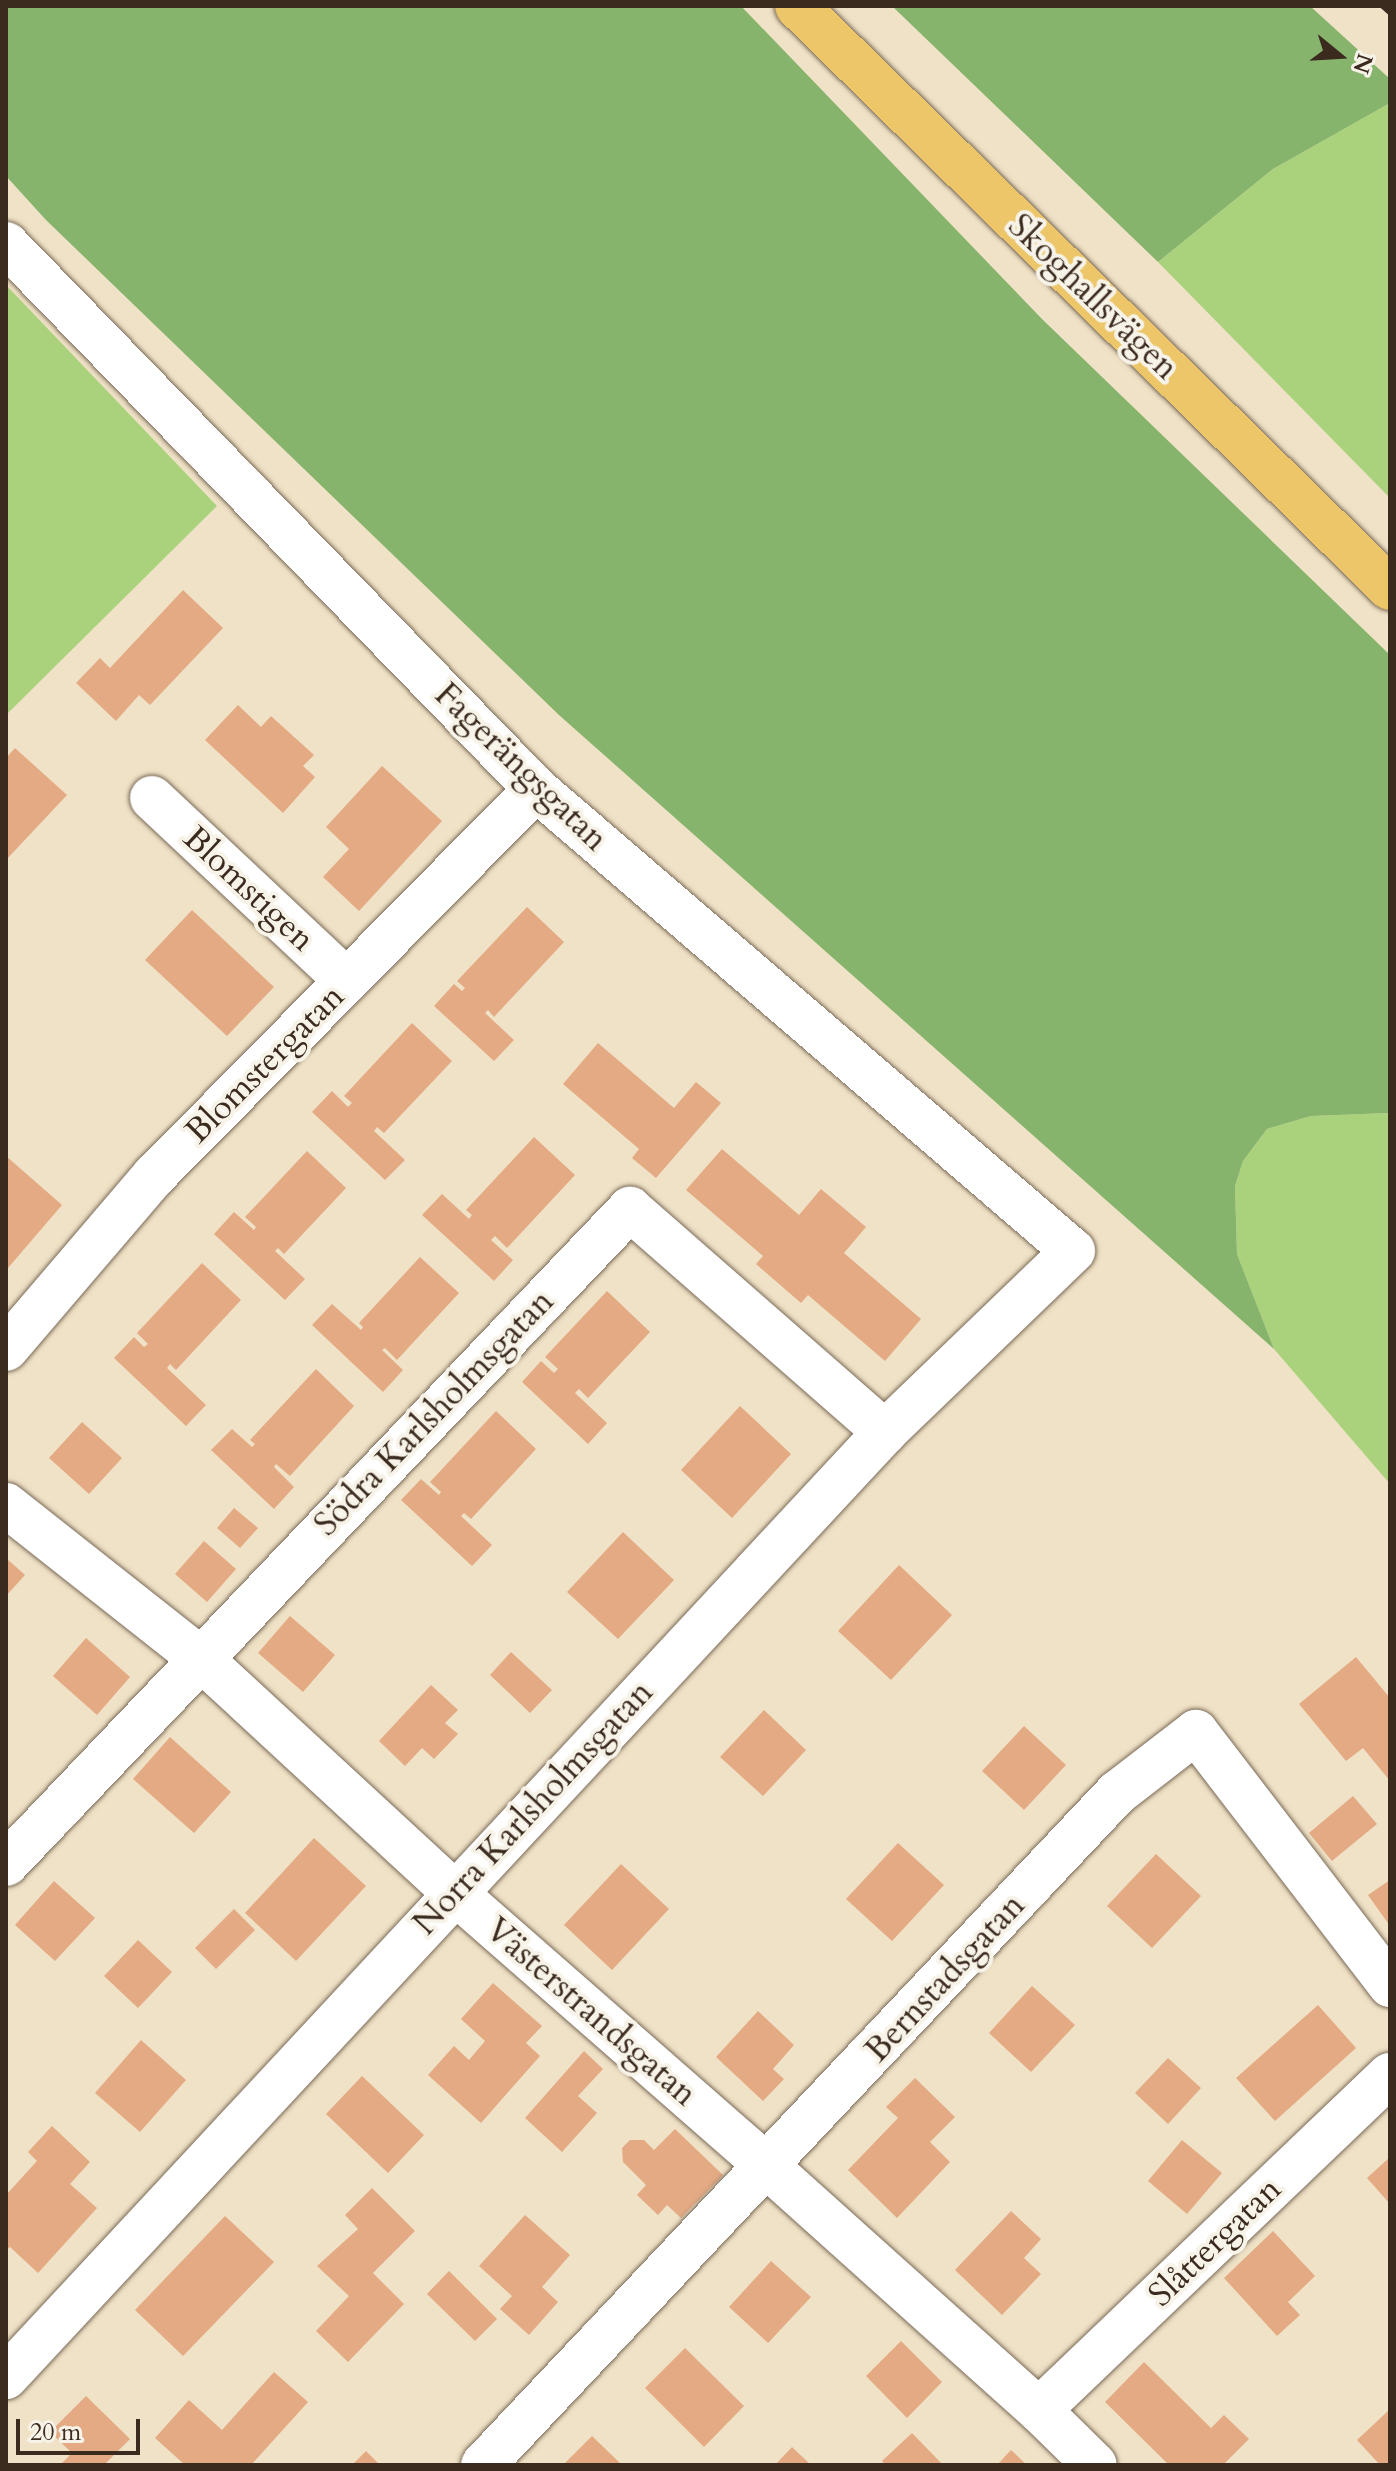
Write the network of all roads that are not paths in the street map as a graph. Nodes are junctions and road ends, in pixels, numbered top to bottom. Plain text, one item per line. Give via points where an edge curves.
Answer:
1 (797, 6) edge
2 (6, 244) edge
3 (1390, 588) edge
4 (536, 789) junction
5 (152, 798) dead end
6 (347, 981) junction
7 (1073, 1251) joint
8 (6, 1349) edge
9 (885, 1432) junction
10 (6, 1505) edge
11 (200, 1658) junction
12 (6, 1864) edge
13 (454, 1892) junction
14 (1390, 1985) edge
15 (1390, 2075) edge
16 (768, 2167) junction
17 (6, 2377) edge
18 (1039, 2410) junction
19 (483, 2465) edge
20 (1095, 2465) edge

1 - 3 main road, Skoghallsvägen
2 - 4 street, Fagerängsgatan
4 - 6 street, Blomstergatan
4 - 7 street, Fagerängsgatan
5 - 6 street, Blomstigen
6 - 8 street, Blomstergatan via 154,1176
7 - 9 street, Norra Karlsholmsgatan
9 - 11 street, Södra Karlsholmsgatan via 630,1209
9 - 13 street, Norra Karlsholmsgatan
10 - 11 street, Västerstrandsgatan
11 - 12 street, Södra Karlsholmsgatan
11 - 13 street, Västerstrandsgatan
13 - 16 street, Västerstrandsgatan
13 - 17 street, Norra Karlsholmsgatan
14 - 16 street, Bernstadsgatan via 1196,1732 1117,1793
15 - 18 street, Slåttergatan
16 - 18 street, Västerstrandsgatan
16 - 19 street, Bernstadsgatan
18 - 20 street, Västerstrandsgatan

